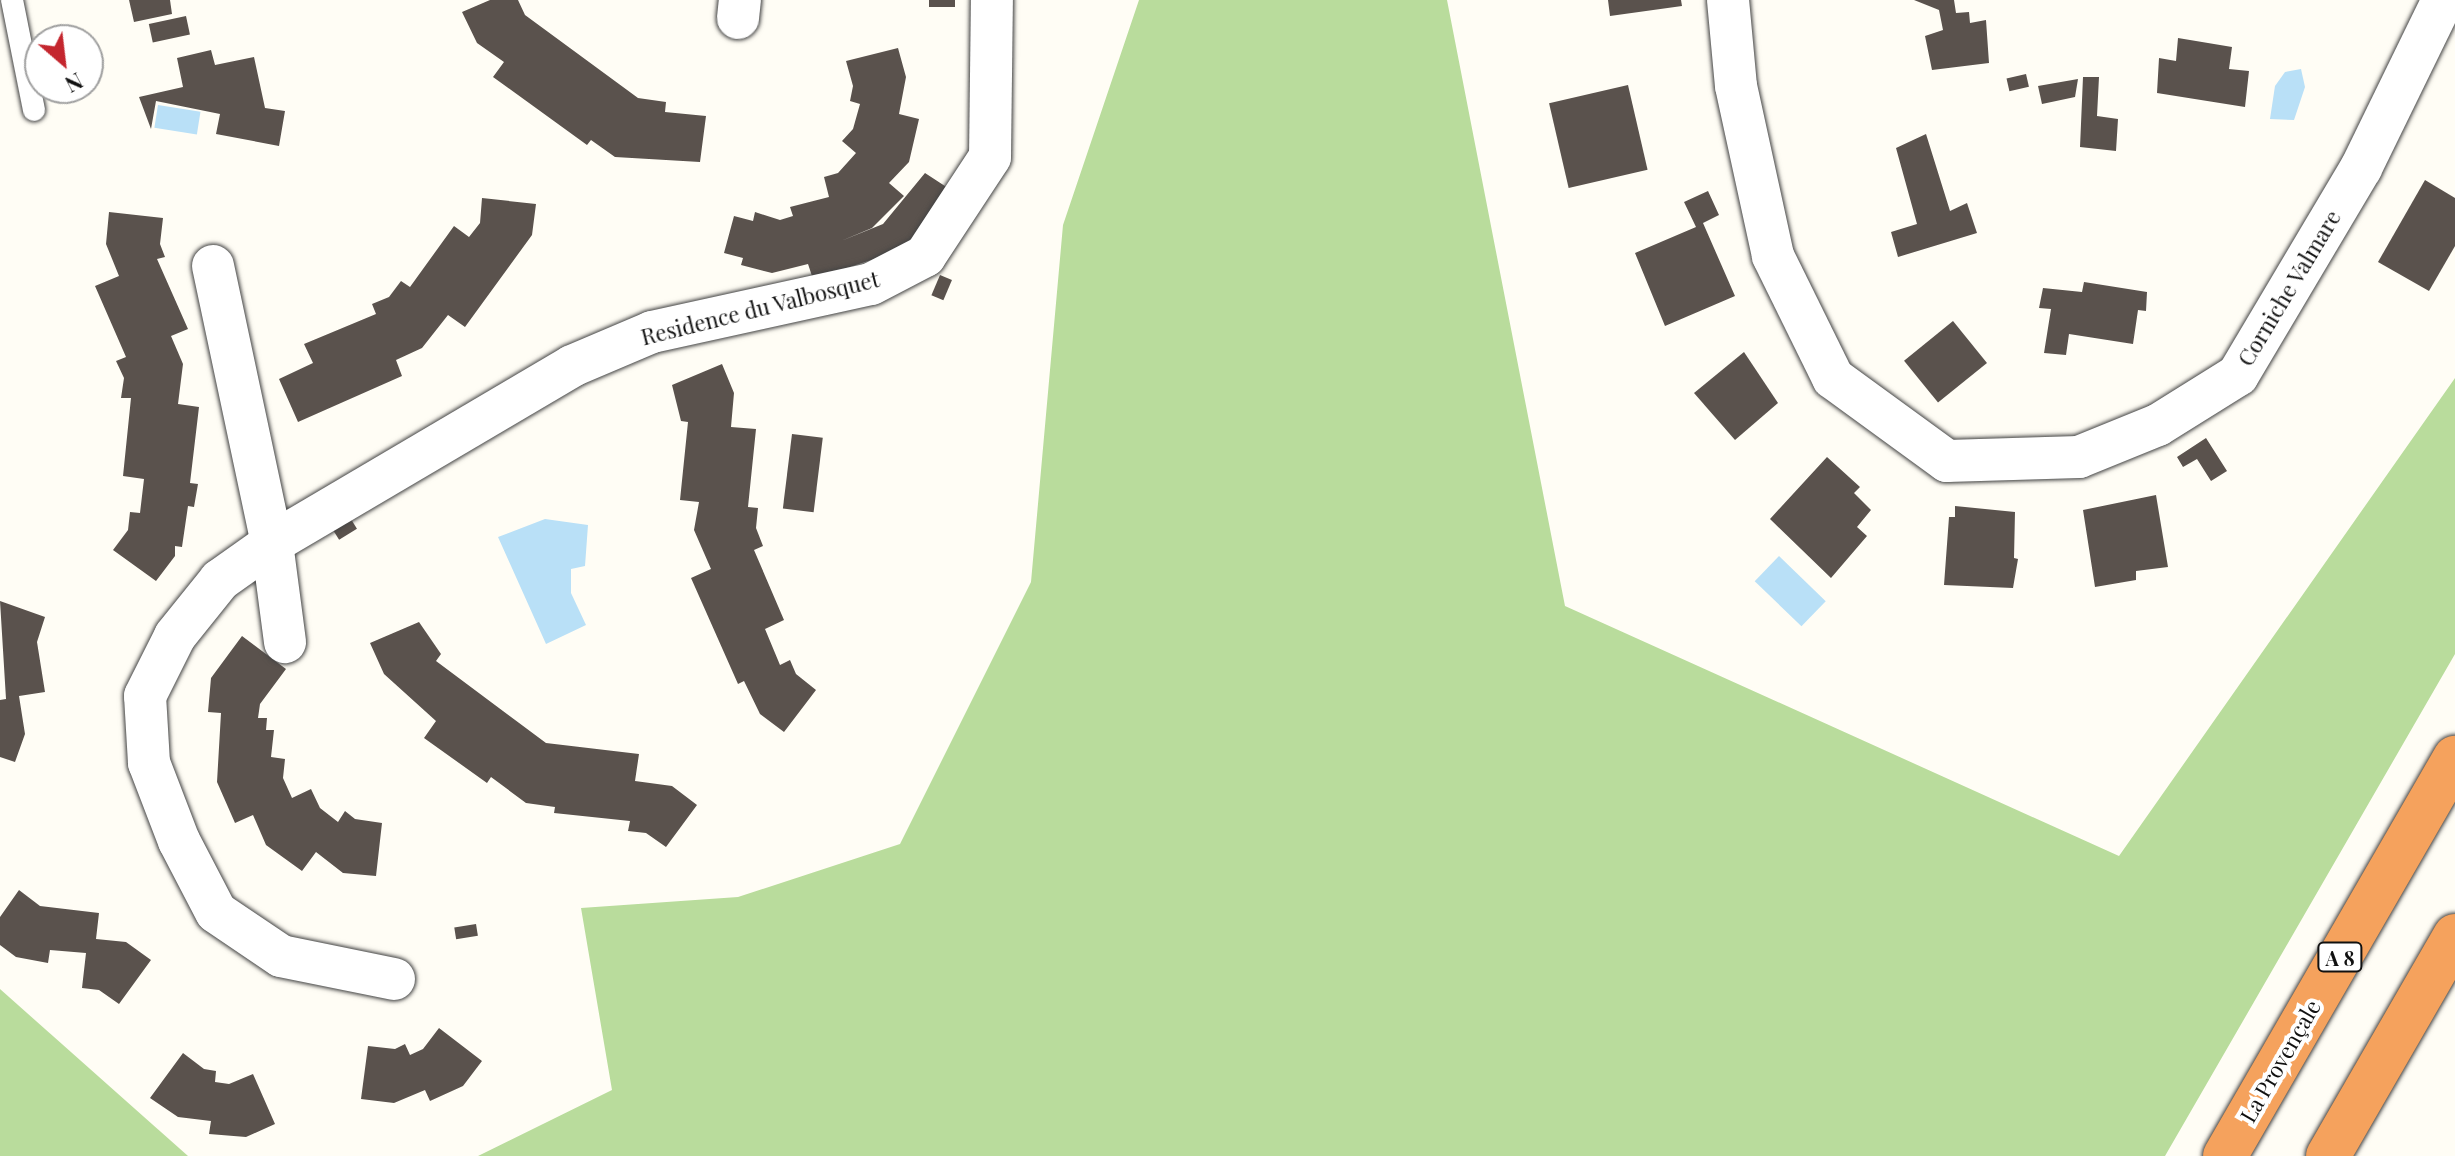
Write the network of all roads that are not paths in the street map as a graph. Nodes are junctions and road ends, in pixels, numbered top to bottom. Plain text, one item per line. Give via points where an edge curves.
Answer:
1 (12, 0) edge
2 (992, 0) edge
3 (1728, 0) edge
4 (2443, 0) edge
5 (34, 110) dead end
6 (213, 266) dead end
7 (272, 543) junction
8 (285, 642) dead end
9 (2455, 758) edge
10 (2455, 936) edge
11 (394, 979) dead end
12 (2225, 1156) edge
13 (2328, 1156) edge

1 - 5 lane
2 - 7 street, Residence du Valbosquet via 990,157 925,256 871,284 652,332 572,366
3 - 4 street, Corniche Valmare via 1736,86 1773,256 1833,378 1947,461 2079,457 2158,425 2238,375 2361,168
6 - 7 street
7 - 8 street
7 - 11 street, Residence du Valbosquet via 220,580 175,636 145,696 149,763 179,841 216,912 281,956
9 - 12 highway, La Provençale / A 8
10 - 13 highway

